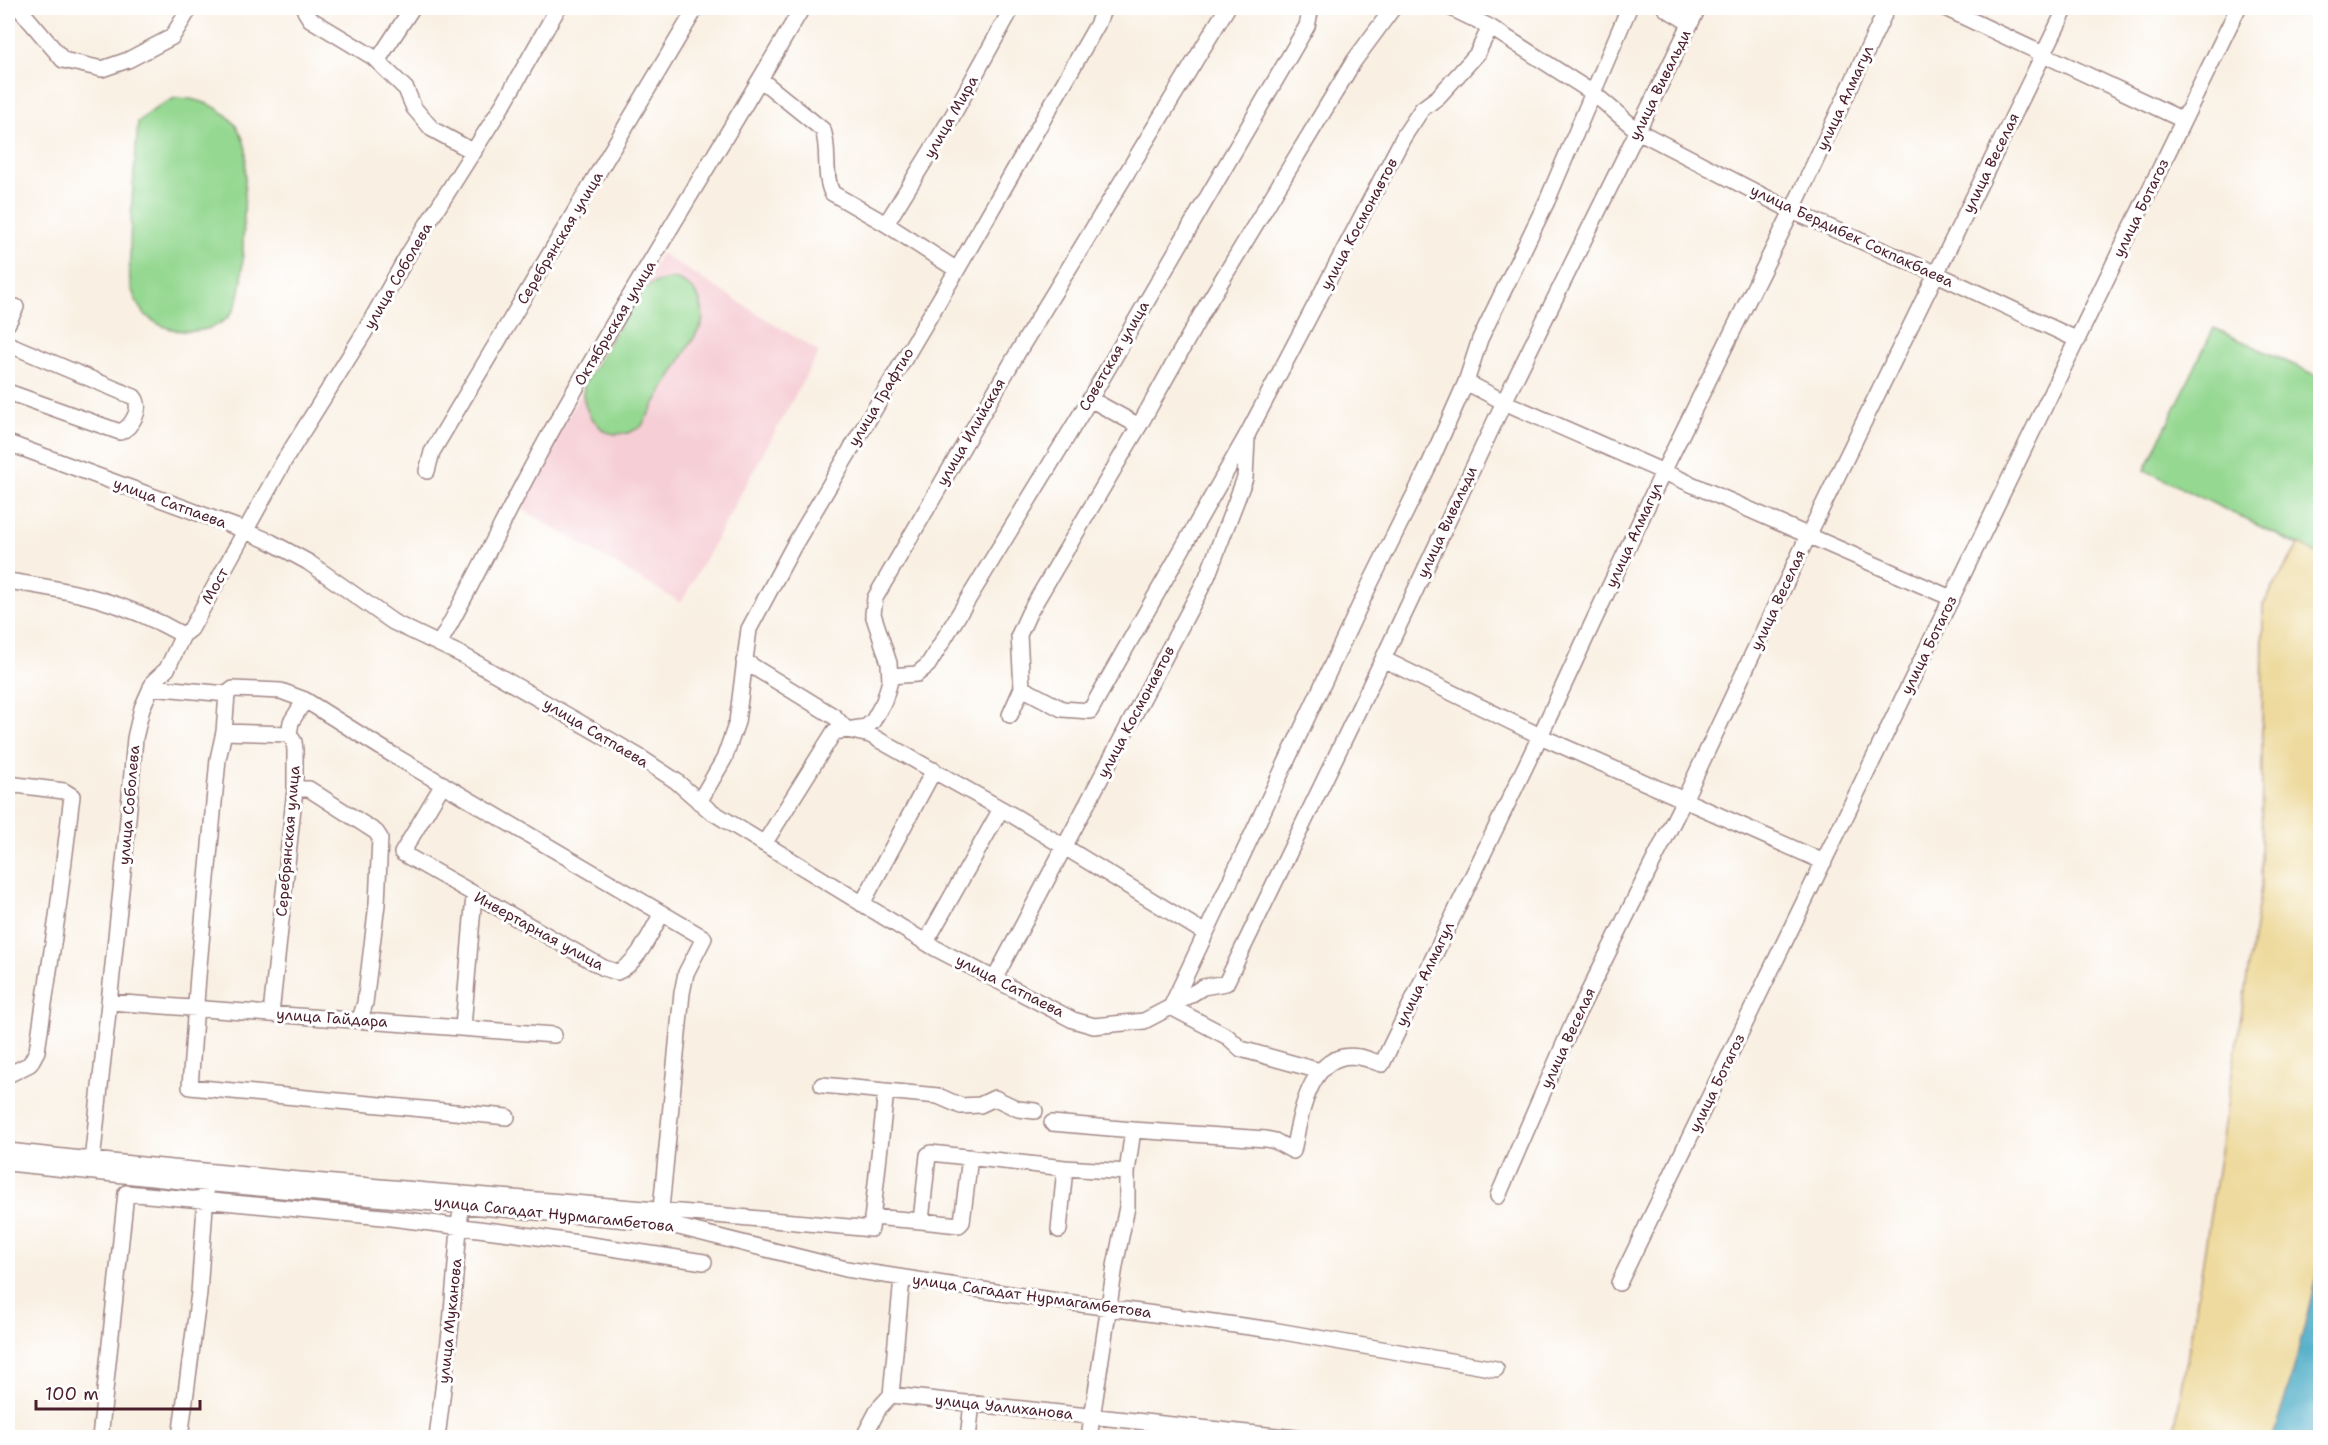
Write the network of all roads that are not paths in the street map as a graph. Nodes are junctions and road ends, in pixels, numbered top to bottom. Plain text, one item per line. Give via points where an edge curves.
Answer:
1 (19, 8) edge
2 (190, 8) edge
3 (305, 8) edge
4 (412, 8) edge
5 (558, 8) edge
6 (696, 8) edge
7 (802, 8) edge
8 (1012, 8) edge
9 (1104, 8) edge
10 (1227, 8) edge
11 (1311, 8) edge
12 (1393, 8) edge
13 (1450, 8) edge
14 (1629, 8) edge
15 (1665, 8) edge
16 (1698, 8) edge
17 (1887, 8) edge
18 (1945, 8) edge
19 (2066, 8) edge
20 (2238, 8) edge
21 (1690, 23) junction
22 (1490, 27) junction
23 (2043, 54) junction
24 (378, 60) junction
25 (760, 79) junction
26 (1593, 93) junction
27 (2183, 120) junction
28 (1638, 131) junction
29 (474, 152) junction
30 (1792, 211) junction
31 (886, 224) junction
32 (957, 270) junction
33 (1937, 274) junction
34 (16, 307) dead end
35 (8, 323) edge
36 (2078, 340) junction
37 (8, 344) edge
38 (1466, 382) junction
39 (8, 392) edge
40 (1089, 399) junction
41 (1504, 402) junction
42 (1139, 426) junction
43 (1247, 435) junction
44 (8, 443) edge
45 (427, 471) dead end
46 (1663, 472) junction
47 (1808, 536) junction
48 (242, 538) junction
49 (8, 581) edge
50 (1951, 598) junction
51 (187, 632) junction
52 (439, 644) junction
53 (1383, 659) junction
54 (744, 662) junction
55 (890, 676) junction
56 (151, 687) junction
57 (1022, 688) junction
58 (227, 694) junction
59 (305, 700) junction
60 (1010, 715) dead end
61 (847, 730) junction
62 (224, 732) junction
63 (289, 734) junction
64 (1540, 736) junction
65 (934, 770) junction
66 (8, 784) edge
67 (443, 784) junction
68 (295, 789) junction
69 (1684, 800) junction
70 (699, 802) junction
71 (1001, 809) junction
72 (764, 844) junction
73 (1065, 848) junction
74 (1824, 862) junction
75 (474, 895) junction
76 (862, 904) junction
77 (662, 913) junction
78 (1205, 933) junction
79 (926, 942) junction
80 (995, 978) junction
81 (110, 1002) junction
82 (1171, 1007) junction
83 (196, 1008) junction
84 (271, 1014) junction
85 (360, 1019) junction
86 (464, 1027) junction
87 (554, 1035) dead end
88 (1320, 1071) junction
89 (8, 1075) edge
90 (822, 1085) dead end
91 (886, 1091) junction
92 (1035, 1111) dead end
93 (507, 1117) dead end
94 (1052, 1123) dead end
95 (1133, 1130) junction
96 (8, 1151) edge
97 (970, 1157) junction
98 (8, 1163) edge
99 (92, 1166) junction
100 (1065, 1168) junction
101 (1127, 1172) junction
102 (208, 1183) junction
103 (1498, 1196) dead end
104 (204, 1202) junction
105 (461, 1204) junction
106 (660, 1216) junction
107 (872, 1217) junction
108 (921, 1221) junction
109 (459, 1227) junction
110 (1059, 1230) dead end
111 (704, 1262) dead end
112 (902, 1278) junction
113 (1619, 1284) dead end
114 (1109, 1308) junction
115 (1496, 1369) dead end
116 (891, 1395) junction
117 (972, 1404) junction
118 (1092, 1416) junction
119 (100, 1437) edge
120 (180, 1437) edge
121 (437, 1437) edge
122 (863, 1437) edge
123 (968, 1437) edge
124 (1089, 1437) edge
125 (1296, 1437) edge

1 - 2 street via 63,60 102,69 172,37
3 - 24 street via 310,19
4 - 24 street
5 - 29 street, улица Соболева
6 - 45 street, Серебрянская улица via 432,452
7 - 25 street, Октябрьская улица
8 - 31 street, улица Мира
9 - 32 street, улица Графтио
10 - 55 street, улица Илийская via 875,597 873,614 886,650
11 - 40 street, Советская улица via 1307,26
12 - 42 street via 1354,61 1202,313
13 - 22 street, улица Бердибек Сокпакбаева
14 - 26 street
15 - 21 street
16 - 21 street, улица Вивальди
17 - 30 street, улица Алмагул
18 - 23 street
19 - 23 street, улица Веселая
20 - 27 street, улица Ботагоз
21 - 28 street, улица Вивальди
22 - 26 street, улица Бердибек Сокпакбаева
22 - 43 street, улица Космонавтов via 1477,54 1422,109 1404,136
23 - 27 street
23 - 33 street, улица Веселая
24 - 29 street via 406,89 414,108 432,129
25 - 31 street via 823,130 832,193
25 - 52 street, Октябрьская улица via 557,421
26 - 28 street, улица Бердибек Сокпакбаева
26 - 38 street via 1547,201 1480,339
27 - 36 street, улица Ботагоз
28 - 30 street, улица Бердибек Сокпакбаева
28 - 41 street, улица Вивальди
29 - 48 street, улица Соболева via 409,253
30 - 33 street, улица Бердибек Сокпакбаева
30 - 46 street, улица Алмагул
31 - 32 street
32 - 54 street, улица Графтио via 793,547 749,629
33 - 36 street, улица Бердибек Сокпакбаева
33 - 47 street, улица Веселая
34 - 35 street
36 - 50 street, улица Ботагоз
37 - 39 street via 134,397 138,408 128,428 120,432
38 - 41 street
38 - 78 street
40 - 42 street
40 - 55 street, Советская улица via 928,665 916,674
41 - 46 street
41 - 53 street, улица Вивальди
42 - 57 street via 1019,635
43 - 57 street, улица Космонавтов via 1090,711 1062,709
43 - 73 street, улица Космонавтов via 1245,478 1211,566
44 - 48 street, улица Сатпаева
46 - 47 street
46 - 64 street, улица Алмагул
47 - 50 street
47 - 69 street, улица Веселая
48 - 51 street, Мост
48 - 52 street, улица Сатпаева via 308,562 393,622
49 - 51 street via 98,598
50 - 74 street, улица Ботагоз
51 - 56 street, улица Соболева via 167,669
52 - 70 street, улица Сатпаева via 638,756
53 - 64 street
53 - 82 street, улица Вивальди via 1226,983 1203,987
54 - 61 street via 835,717
54 - 70 street, улица Графтио via 736,722 724,759
55 - 61 street, улица Илийская via 884,701 873,721 866,727
56 - 58 street
56 - 81 street, улица Соболева via 135,738
57 - 60 street
58 - 59 street via 233,688 282,691
58 - 62 street
59 - 63 street via 291,722
59 - 67 street
61 - 65 street via 870,735
61 - 72 street, улица Илийская via 834,732
62 - 63 street
62 - 83 street via 218,759
63 - 68 street, Серебрянская улица via 295,750
64 - 69 street
64 - 88 street, улица Алмагул via 1382,1064 1357,1056 1338,1058
65 - 71 street
65 - 76 street
66 - 89 street via 64,791 72,796 37,1051 30,1064
67 - 75 street, Инвертарная улица via 402,853
67 - 77 street
68 - 84 street, Серебрянская улица
68 - 85 street via 309,789 376,831 380,838 377,904
69 - 74 street
69 - 103 street, улица Веселая via 1574,1022
70 - 72 street, улица Сатпаева
71 - 73 street
71 - 79 street
72 - 76 street, улица Сатпаева
73 - 78 street
73 - 80 street, улица Космонавтов
74 - 113 street, улица Ботагоз
75 - 77 street, Инвертарная улица via 616,972 628,965
75 - 86 street
76 - 79 street, улица Сатпаева
77 - 106 street via 704,938 682,993
78 - 82 street
79 - 80 street, улица Сатпаева
80 - 82 street, улица Сатпаева via 1073,1020 1094,1026 1144,1021
81 - 83 street, улица Гайдара
81 - 99 street, улица Соболева
82 - 88 street via 1228,1036 1241,1048
83 - 84 street, улица Гайдара
83 - 93 street via 190,1087
84 - 85 street, улица Гайдара
85 - 86 street, улица Гайдара
86 - 87 street, улица Гайдара
88 - 95 street via 1301,1110 1293,1151 1266,1139
90 - 91 street
91 - 92 street via 938,1096 962,1106 980,1105 995,1098 1018,1109
91 - 107 street
94 - 95 street
95 - 101 street
96 - 99 street
97 - 100 street
97 - 108 street via 962,1222 959,1225
97 - 108 street via 928,1155
98 - 99 street, улица Сагадат Нурмагамбетова
99 - 102 street, улица Сагадат Нурмагамбетова
99 - 106 street via 256,1176
100 - 101 street
100 - 110 street
101 - 114 street via 1127,1207
102 - 104 street
102 - 105 street, улица Сагадат Нурмагамбетова
104 - 109 street
104 - 119 street via 126,1193
104 - 120 street via 199,1293
105 - 106 street, улица Сагадат Нурмагамбетова
105 - 109 street, улица Муканова
106 - 107 street via 871,1229
106 - 112 street, улица Сагадат Нурмагамбетова via 810,1261
107 - 108 street
109 - 111 street
109 - 121 street, улица Муканова
112 - 114 street, улица Сагадат Нурмагамбетова
112 - 116 street
114 - 115 street, улица Сагадат Нурмагамбетова via 1272,1330
114 - 118 street
116 - 117 street, улица Уалиханова
116 - 122 street
117 - 118 street, улица Уалиханова
117 - 123 street
118 - 124 street
118 - 125 street, улица Уалиханова

